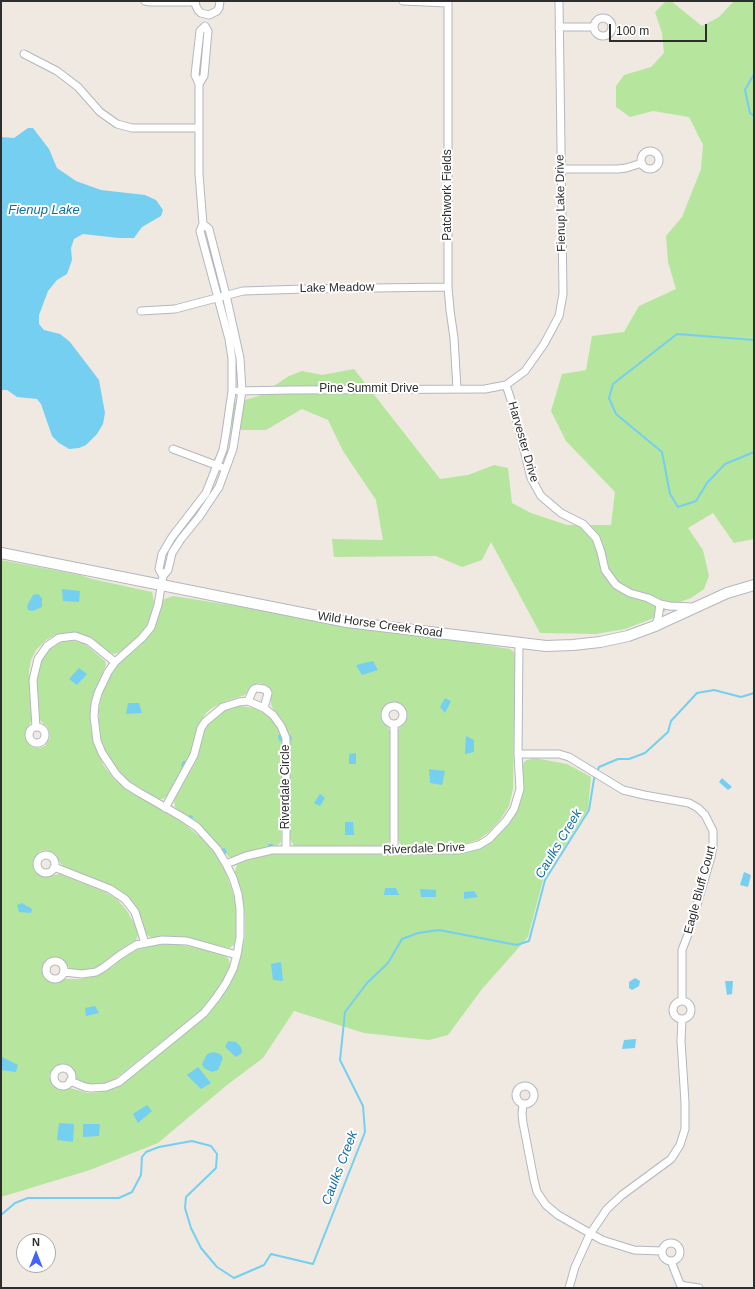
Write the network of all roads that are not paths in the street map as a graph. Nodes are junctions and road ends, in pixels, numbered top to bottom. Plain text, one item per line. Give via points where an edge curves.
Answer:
1 (145, 1) edge
2 (220, 1) edge
3 (403, 1) edge
4 (559, 1) edge
5 (195, 2) edge
6 (447, 2) edge
7 (205, 14) junction
8 (594, 27) dead end
9 (559, 28) junction
10 (24, 54) dead end
11 (199, 128) junction
12 (642, 163) dead end
13 (560, 169) junction
14 (203, 224) junction
15 (448, 287) junction
16 (226, 295) junction
17 (218, 297) junction
18 (141, 311) dead end
19 (506, 385) junction
20 (457, 390) junction
21 (232, 391) junction
22 (242, 391) junction
23 (173, 449) dead end
24 (217, 466) junction
25 (226, 469) junction
26 (1, 553) edge
27 (162, 581) junction
28 (754, 585) edge
29 (660, 604) junction
30 (695, 608) junction
31 (655, 626) junction
32 (519, 644) junction
33 (115, 662) junction
34 (248, 701) junction
35 (264, 708) junction
36 (394, 724) dead end
37 (36, 727) dead end
38 (518, 754) junction
39 (165, 808) junction
40 (286, 850) junction
41 (394, 851) junction
42 (226, 864) junction
43 (54, 867) dead end
44 (145, 943) junction
45 (237, 955) junction
46 (64, 972) dead end
47 (682, 1000) junction
48 (682, 1019) junction
49 (70, 1081) dead end
50 (523, 1104) dead end
51 (590, 1234) junction
52 (661, 1251) junction
53 (671, 1261) junction
54 (569, 1288) edge
55 (699, 1288) edge

1 - 5 street
2 - 7 street via 217,11 210,15
3 - 6 street
4 - 9 street, Fienup Lake Drive
5 - 7 street via 198,10
6 - 15 street, Patchwork Fields
7 - 11 street via 205,26 208,31 204,76 199,84
8 - 9 street
9 - 13 street, Fienup Lake Drive
10 - 11 street via 57,71 78,87 100,112 117,124 132,128
11 - 14 street
12 - 13 street via 622,168
13 - 19 street, Fienup Lake Drive via 563,294 559,316 525,371
14 - 16 street via 209,229
14 - 17 street via 200,231
15 - 16 street, Lake Meadow via 242,291
15 - 20 street, Patchwork Fields
16 - 17 street, Lake Meadow
16 - 22 street via 240,358
17 - 18 street, Lake Meadow via 175,309
17 - 21 street via 232,359
19 - 20 street, Pine Summit Drive
19 - 29 street, Harvester Drive via 531,478 541,496 561,513 584,524 596,538 604,570 616,585
20 - 22 street, Pine Summit Drive
21 - 22 street, Pine Summit Drive
21 - 24 street via 223,450
22 - 25 street via 233,449
23 - 24 street
24 - 25 street
24 - 27 street via 206,493 162,554 159,569
25 - 27 street via 219,487 172,553
26 - 27 main road, Wild Horse Creek Road
27 - 32 main road, Wild Horse Creek Road via 347,622
27 - 33 street via 151,627
28 - 30 main road, Wild Horse Creek Road
29 - 30 street, Harvester Drive
29 - 31 street
30 - 31 main road, Wild Horse Creek Road
31 - 32 main road, Wild Horse Creek Road via 628,636 573,646
32 - 38 street, Riverdale Drive
33 - 37 street via 89,641 75,636 59,638 47,646 38,659 33,680
33 - 39 street via 103,682 95,704 97,740 105,758 127,785
34 - 35 street, Riverdale Circle
34 - 35 street via 254,689 264,688 268,693
34 - 39 street via 223,707 205,722 194,755
35 - 40 street, Riverdale Circle via 279,721 286,738
36 - 41 street
38 - 41 street, Riverdale Drive via 518,799 506,821 488,839 479,845 459,850
38 - 47 street, Eagle Bluff Court via 559,754 569,757 623,790 689,803 705,815 714,838 711,856 682,950
39 - 42 street via 197,827 215,846
40 - 41 street, Riverdale Drive
40 - 42 street, Riverdale Drive via 272,850 246,856
42 - 45 street via 233,878 240,908 241,924
43 - 44 street via 110,889 125,899 135,912
44 - 45 street via 162,940 187,941
44 - 46 street via 127,950 96,972
45 - 49 street via 226,983 204,1013 119,1082 106,1087 91,1088
47 - 48 street, Eagle Bluff Court via 676,1002 673,1010 676,1017
47 - 48 street, Eagle Bluff Court via 690,1004 692,1010 687,1018
48 - 51 street, Eagle Bluff Court via 685,1129 680,1145 671,1159 607,1209
50 - 51 street via 523,1123 537,1192 546,1205 558,1215
51 - 52 street via 634,1250
51 - 54 street, Eagle Bluff Court via 575,1267
52 - 53 street via 664,1258
52 - 53 street via 668,1243 677,1245 680,1250 679,1256
53 - 55 street via 680,1284

